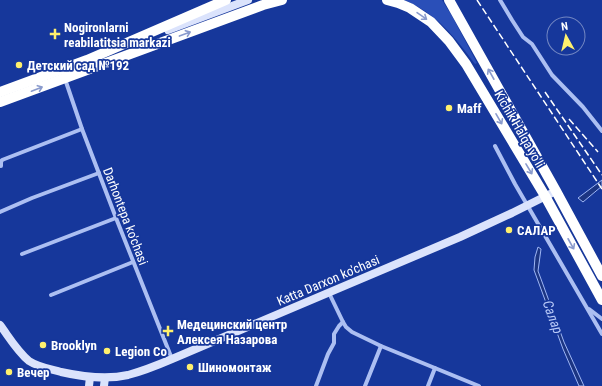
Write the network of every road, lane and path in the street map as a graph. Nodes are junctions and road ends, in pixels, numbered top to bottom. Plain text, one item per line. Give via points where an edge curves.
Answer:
1 (226, 0) edge
2 (248, 0) edge
3 (282, 0) edge
4 (387, 0) edge
5 (449, 0) edge
6 (500, 0) edge
7 (275, 1) edge
8 (87, 60) junction
9 (63, 74) junction
10 (0, 92) edge
11 (0, 102) edge
12 (82, 129) junction
13 (602, 131) edge
14 (496, 146) dead end
15 (1, 166) edge
16 (99, 173) junction
17 (556, 191) junction
18 (545, 196) junction
19 (528, 205) junction
20 (0, 212) edge
21 (116, 218) junction
22 (22, 254) dead end
23 (133, 262) junction
24 (602, 276) edge
25 (329, 293) junction
26 (51, 295) dead end
27 (602, 300) edge
28 (587, 307) junction
29 (602, 319) edge
30 (343, 322) junction
31 (0, 325) edge
32 (602, 334) edge
33 (382, 346) junction
34 (172, 359) junction
35 (436, 368) junction
36 (90, 377) junction
37 (105, 382) edge
38 (89, 386) edge
39 (316, 386) edge
40 (365, 386) edge
41 (428, 386) edge
42 (479, 386) edge

1 - 8 highway
2 - 8 main road
3 - 7 highway
4 -> 18 highway, Kichik Halqa yo'li via 416,12 449,41 466,64
17 -> 5 highway, Kichik Halqa yo'li
6 - 13 street via 523,37 532,44 552,75
9 -> 7 highway
8 - 9 highway
9 - 10 highway
11 -> 9 highway
9 - 12 street, Darhontepa ko'chasi
12 - 15 street via 2,160
12 - 16 street, Darhontepa ko'chasi
14 - 19 street
16 - 20 street
16 - 21 street, Darhontepa ko'chasi
17 - 18 main road, Katta Darxon ko'chasi
17 - 24 highway, Kichik Halqa yo'li
18 - 19 main road, Katta Darxon ko'chasi
18 -> 27 highway, Kichik Halqa yo'li
19 - 25 main road, Katta Darxon ko'chasi
19 - 28 street
21 - 22 street
21 - 23 street, Darhontepa ko'chasi
23 - 26 street
23 - 34 street, Darhontepa ko'chasi
25 - 30 street
25 - 34 main road, Katta Darxon ko'chasi
28 - 29 street
28 - 32 street
30 - 33 street via 352,332
30 - 39 street via 334,334 334,343
31 - 36 main road, Katta Darxon ko'chasi via 17,348 34,364
33 - 35 street
33 - 40 street
34 - 37 main road, Katta Darxon ko'chasi
35 - 41 street
35 - 42 street
36 - 37 main road, Katta Darxon ko'chasi
36 - 38 main road

